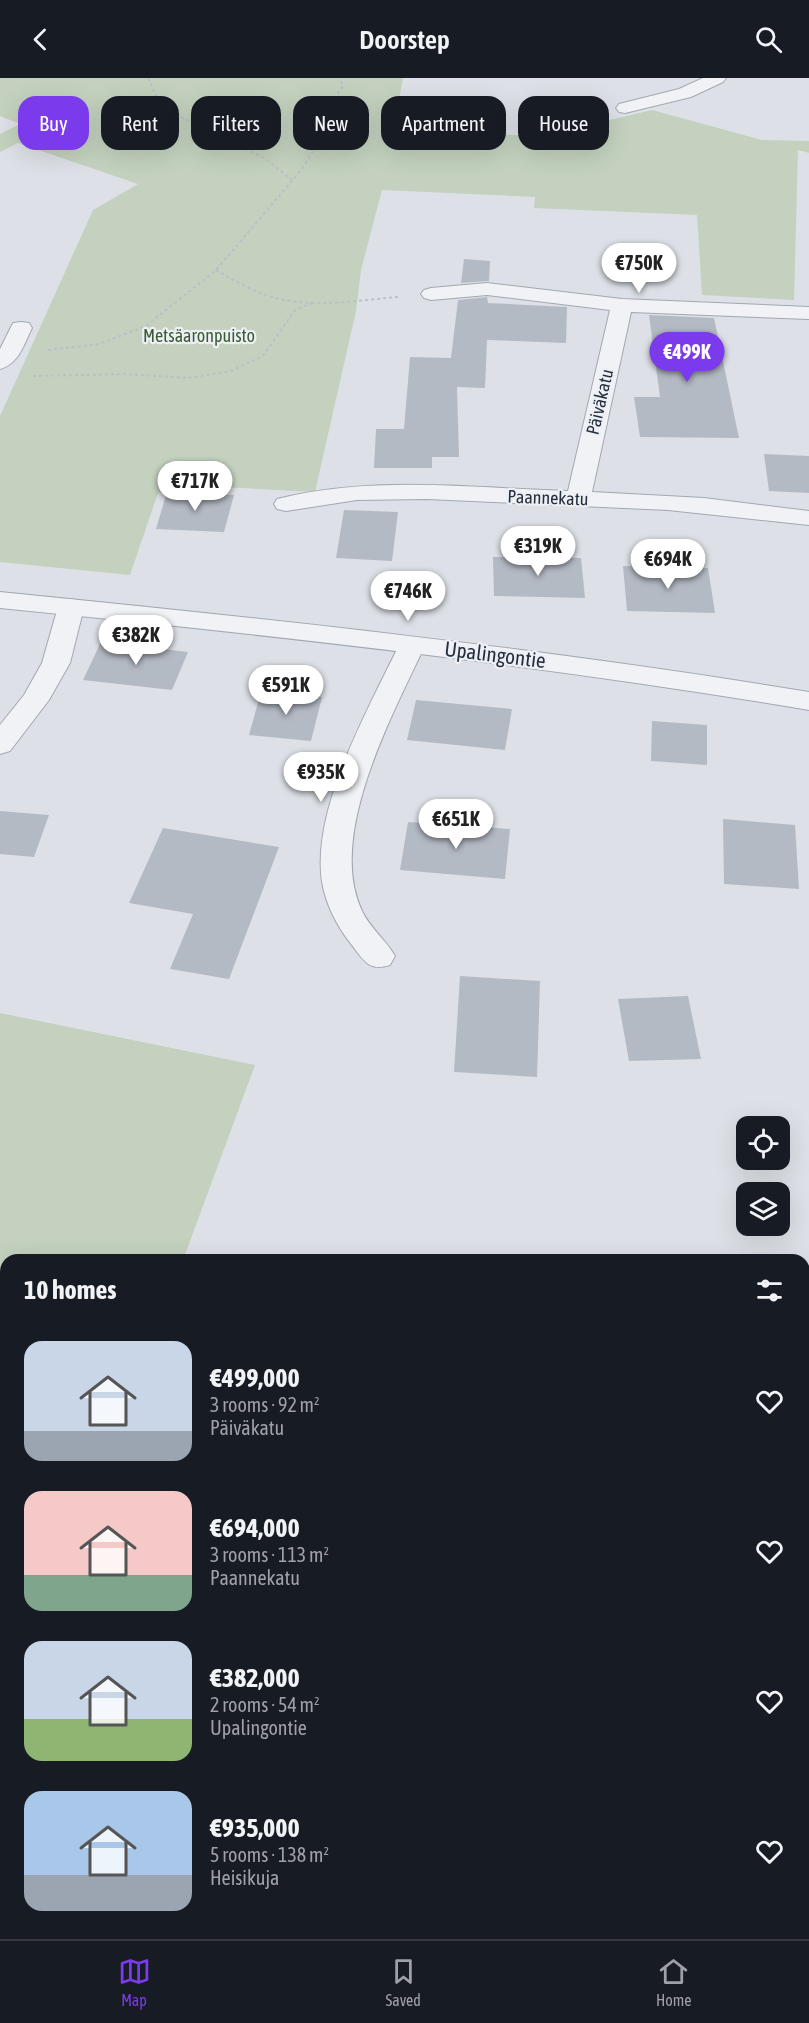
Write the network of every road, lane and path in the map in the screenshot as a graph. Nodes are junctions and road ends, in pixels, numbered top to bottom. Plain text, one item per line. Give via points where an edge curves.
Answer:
1 (148, 78) edge
2 (339, 78) edge
3 (717, 78) edge
4 (625, 108) dead end
5 (292, 180) junction
6 (216, 270) junction
7 (431, 294) joint
8 (312, 303) junction
9 (622, 305) junction
10 (809, 313) edge
11 (21, 328) dead end
12 (4, 359) edge
13 (33, 376) dead end
14 (578, 499) junction
15 (286, 504) dead end
16 (809, 518) edge
17 (0, 600) edge
18 (71, 607) junction
19 (412, 645) junction
20 (809, 701) edge
21 (0, 744) edge
22 (380, 956) dead end

1 - 5 path via 162,108 266,159
2 - 5 path via 343,86 330,105 319,142
3 - 4 street via 685,93
5 - 6 path
6 - 8 path via 247,287 284,300
6 - 12 path via 146,326 99,344
7 - 8 path
7 - 9 street via 487,289
8 - 13 path via 295,310 263,356 231,371 188,378 125,374
9 - 10 street
9 - 14 street, Päiväkatu
11 - 12 street
14 - 15 street, Paannekatu via 367,492
14 - 16 street, Paannekatu via 760,510
17 - 18 street, Upalingontie
18 - 19 street, Upalingontie
18 - 21 street via 56,663 35,700
19 - 20 street, Upalingontie via 676,678
19 - 22 street via 352,780 339,827 335,873 347,912

